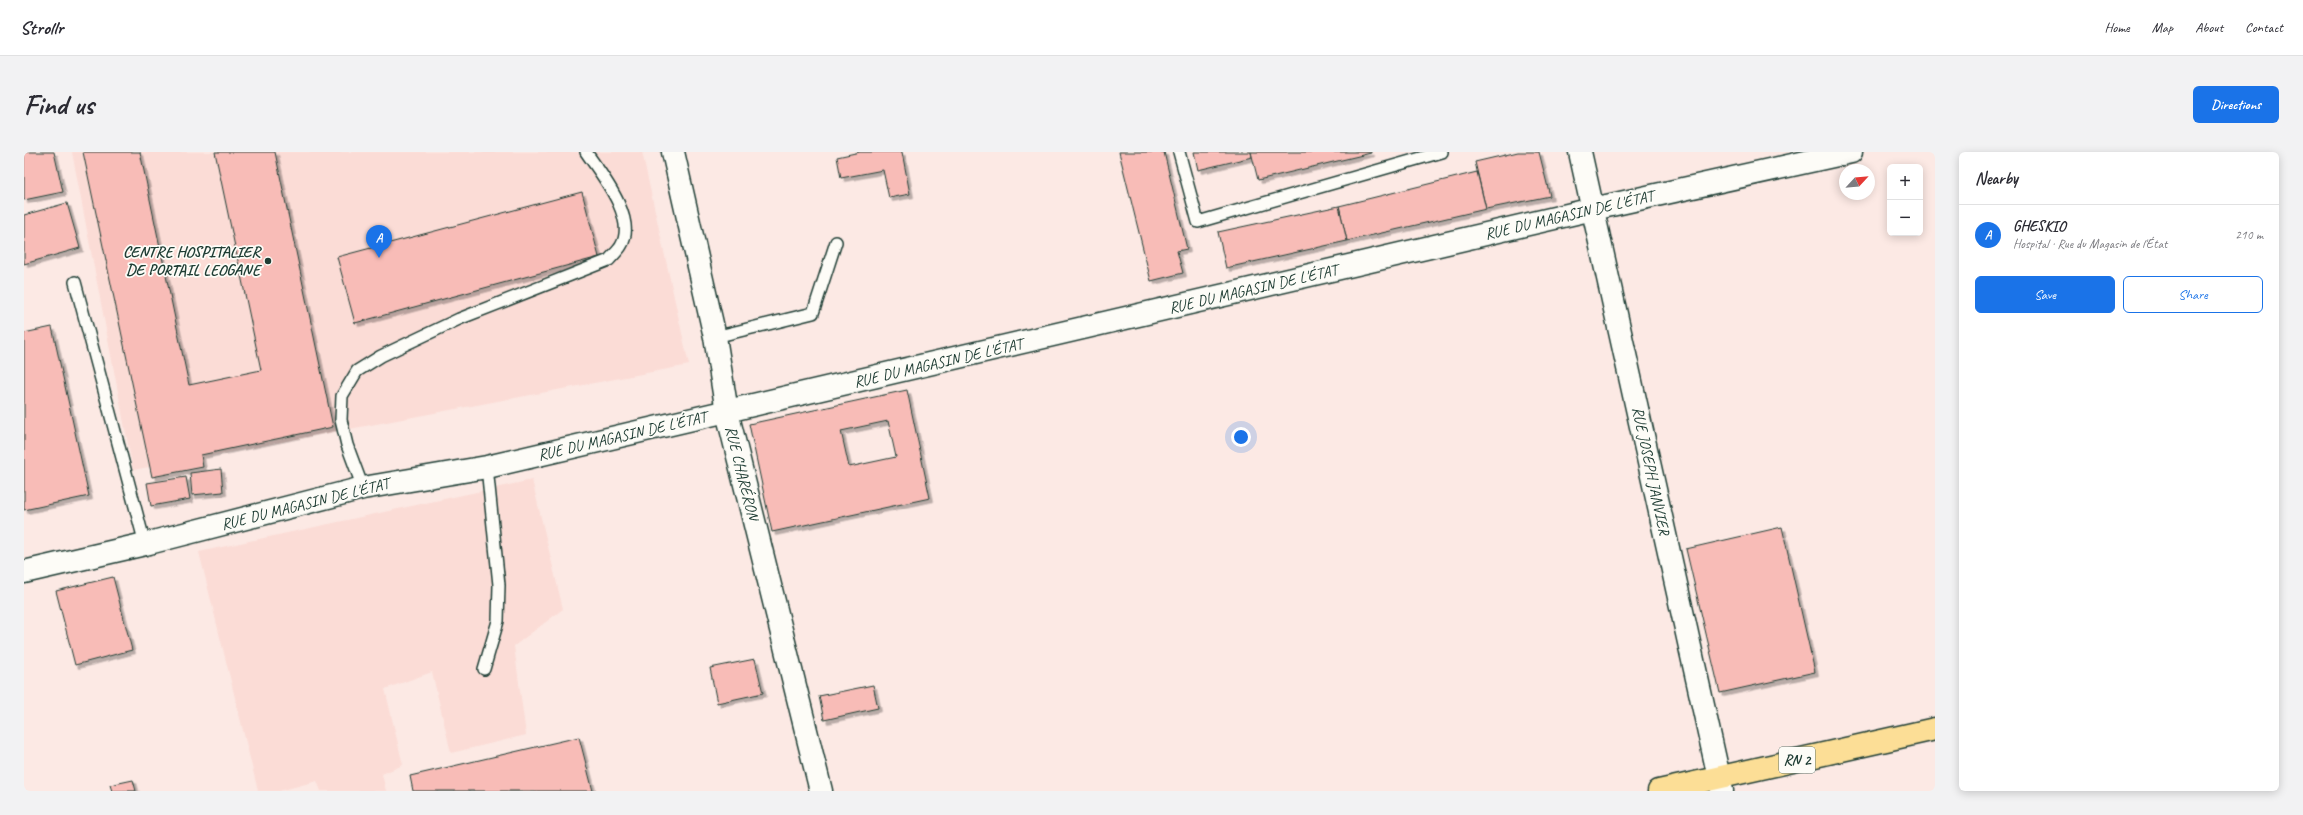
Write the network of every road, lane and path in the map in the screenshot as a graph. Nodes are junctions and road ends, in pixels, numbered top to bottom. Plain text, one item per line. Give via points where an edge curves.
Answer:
1 (586, 152) edge
2 (673, 152) edge
3 (1179, 152) edge
4 (1442, 152) edge
5 (1580, 152) edge
6 (1851, 152) edge
7 (1593, 209) junction
8 (836, 242) dead end
9 (75, 282) dead end
10 (715, 337) junction
11 (727, 412) junction
12 (487, 467) junction
13 (363, 488) junction
14 (145, 544) junction
15 (24, 572) edge
16 (484, 669) dead end
17 (1935, 729) edge
18 (1720, 784) edge
19 (821, 791) edge
20 (1659, 791) edge

1 - 13 lane via 619,204 626,226 622,245 609,260 459,319 381,356 357,371 342,396 341,420
2 - 10 street, RUE CHARÉRON
3 - 4 lane via 1198,222
5 - 7 street, RUE JOSEPH JANVIER
6 - 7 street, RUE DU MAGASIN DE L'ÉTAT
7 - 11 street, RUE DU MAGASIN DE L'ÉTAT
7 - 18 street, RUE JOSEPH JANVIER
8 - 10 lane via 813,313
9 - 14 lane
10 - 11 street, RUE CHARÉRON
11 - 12 street, RUE DU MAGASIN DE L'ÉTAT
11 - 19 street, RUE CHARÉRON
12 - 13 street, RUE DU MAGASIN DE L'ÉTAT
12 - 16 lane via 499,585 498,620
13 - 14 street, RUE DU MAGASIN DE L'ÉTAT
14 - 15 street, RUE DU MAGASIN DE L'ÉTAT
17 - 18 main road, RN 2
18 - 20 main road, RN 2

